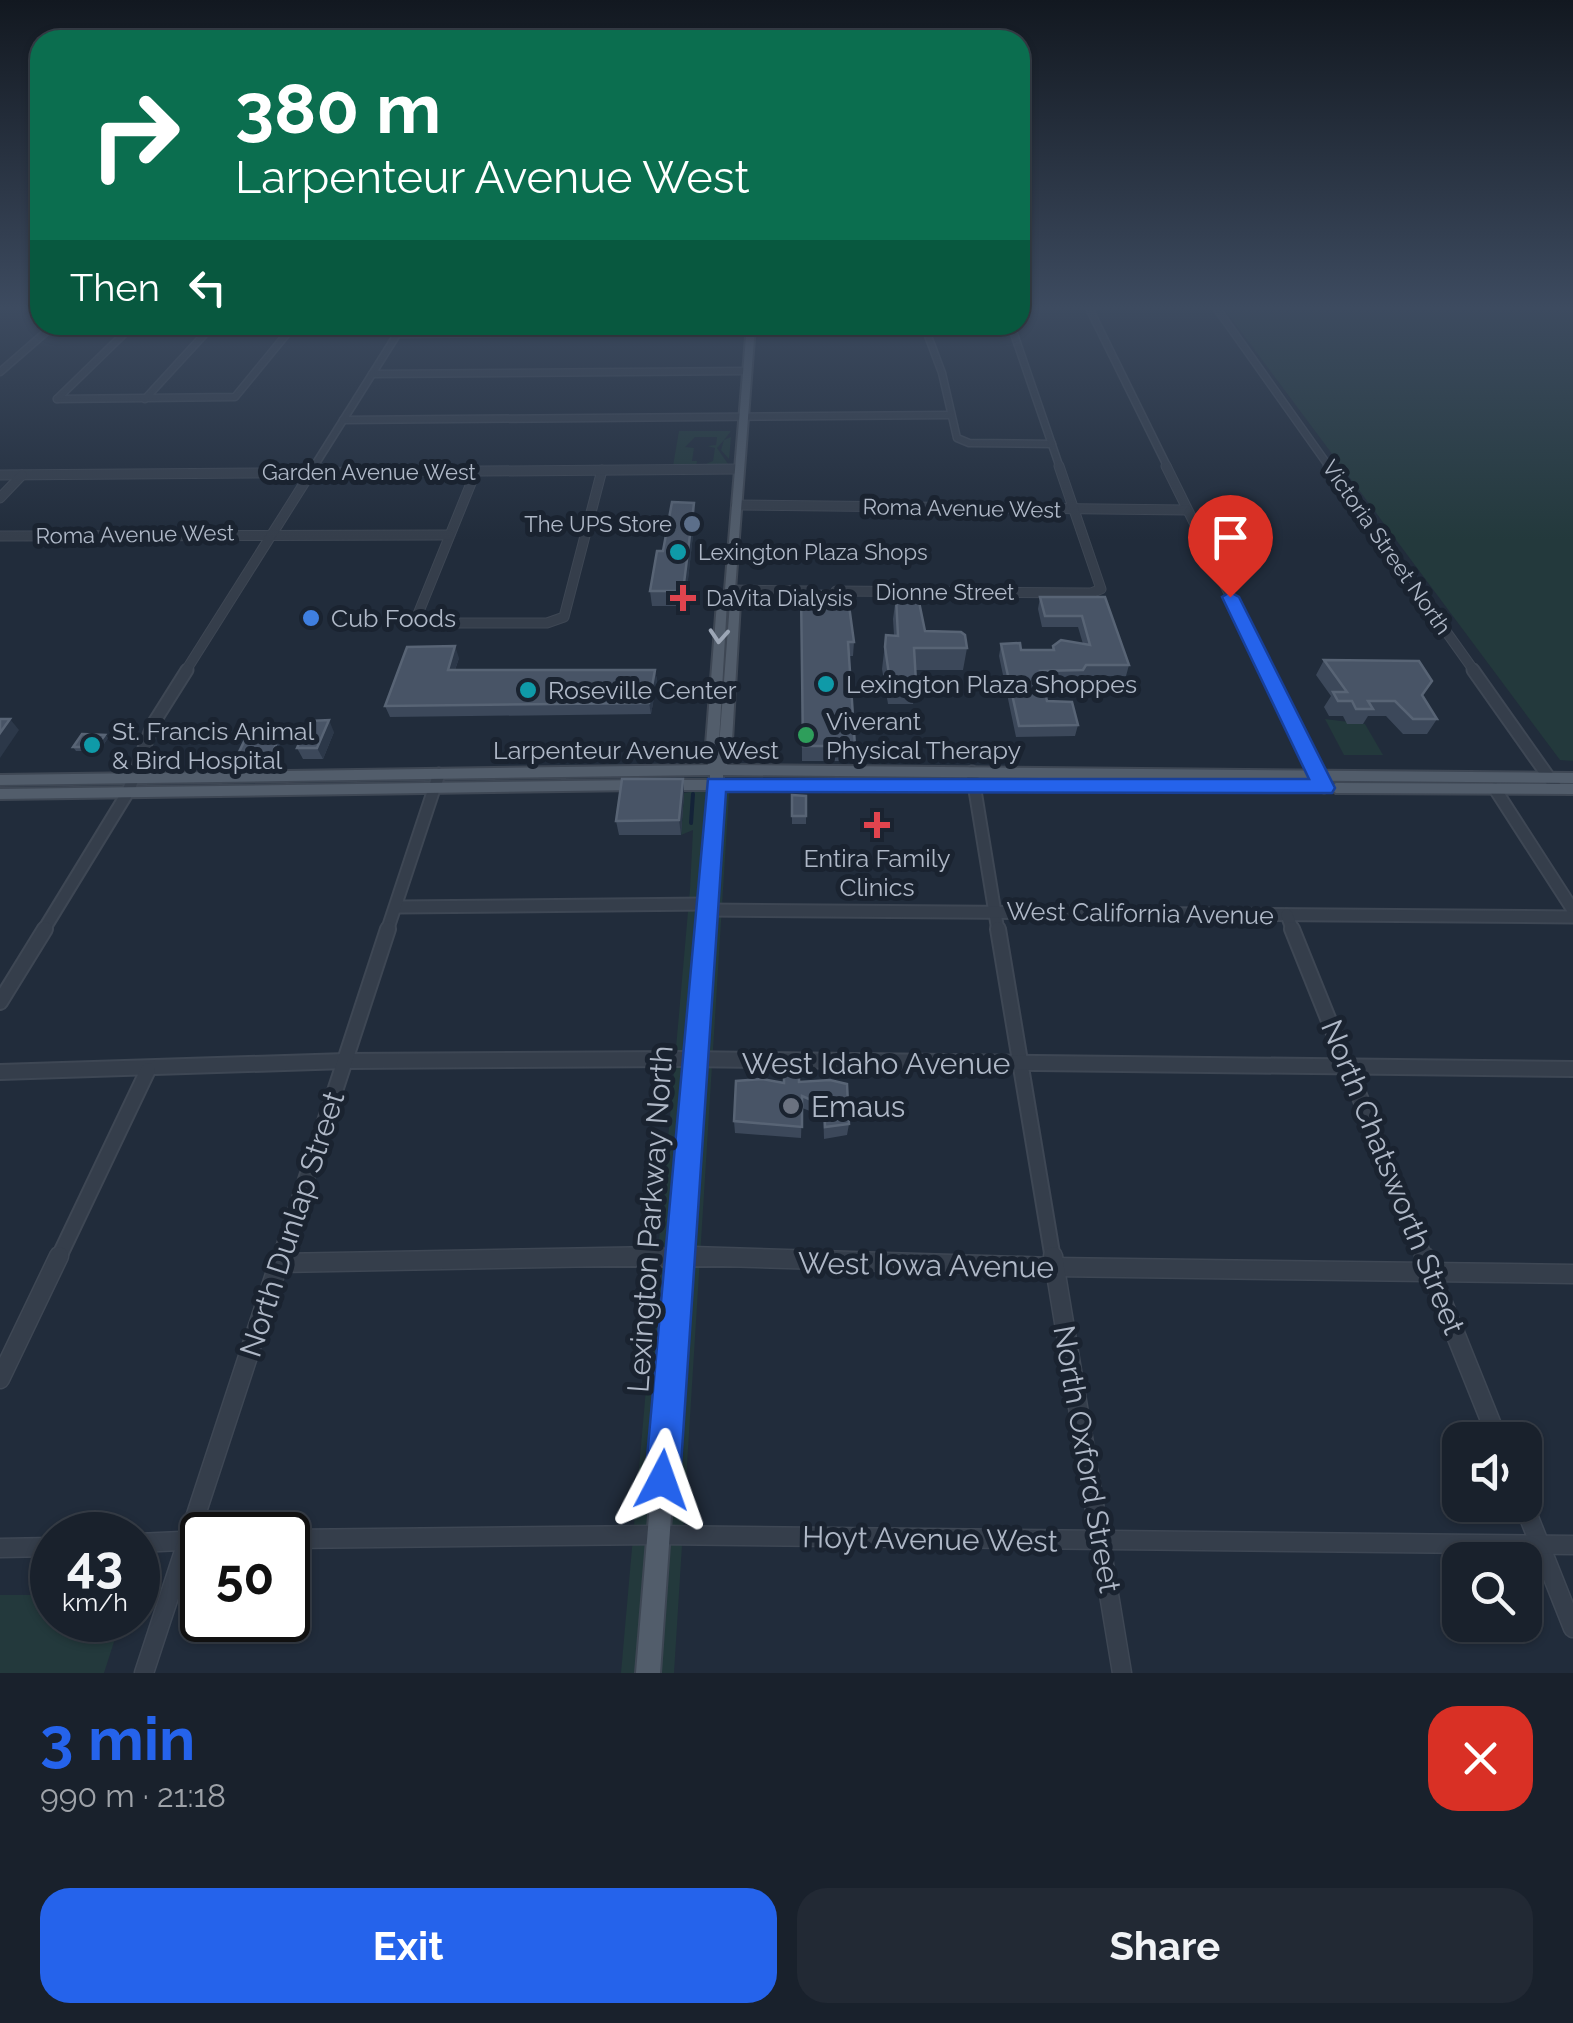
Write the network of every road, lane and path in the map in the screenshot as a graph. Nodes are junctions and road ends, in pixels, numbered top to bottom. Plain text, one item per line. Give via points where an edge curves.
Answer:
1 (71, 384) edge
2 (159, 384) edge
3 (246, 384) edge
4 (366, 384) edge
5 (747, 384) edge
6 (944, 384) edge
7 (1031, 384) edge
8 (1126, 384) edge
9 (1270, 384) edge
10 (145, 399) junction
11 (950, 415) junction
12 (743, 416) junction
13 (343, 420) junction
14 (1052, 444) junction
15 (739, 469) junction
16 (602, 470) junction
17 (311, 472) junction
18 (476, 472) junction
19 (0, 475) edge
20 (22, 475) junction
21 (0, 498) edge
22 (736, 506) junction
23 (1073, 509) junction
24 (1187, 510) junction
25 (273, 533) junction
26 (449, 535) junction
27 (0, 536) edge
28 (730, 590) junction
29 (716, 777) junction
30 (1573, 778) edge
31 (973, 779) junction
32 (0, 780) edge
33 (437, 781) junction
34 (1322, 783) junction
35 (130, 785) junction
36 (1560, 786) edge
37 (1495, 788) junction
38 (0, 794) edge
39 (707, 907) junction
40 (398, 908) junction
41 (996, 912) junction
42 (1573, 913) edge
43 (1286, 915) junction
44 (0, 1002) edge
45 (696, 1060) junction
46 (346, 1061) junction
47 (1021, 1064) junction
48 (1349, 1067) junction
49 (1573, 1069) edge
50 (148, 1070) junction
51 (0, 1072) edge
52 (680, 1256) junction
53 (279, 1263) junction
54 (1053, 1268) junction
55 (1432, 1272) junction
56 (1573, 1274) edge
57 (0, 1379) edge
58 (1491, 1422) edge
59 (203, 1512) edge
60 (658, 1535) junction
61 (310, 1539) edge
62 (1102, 1542) junction
63 (1442, 1545) edge
64 (1573, 1545) edge
65 (1542, 1546) edge
66 (30, 1547) edge
67 (0, 1548) edge
68 (1542, 1551) edge
69 (180, 1577) edge
70 (1573, 1628) edge
71 (144, 1673) edge
72 (648, 1673) edge
73 (1122, 1673) edge

1 - 10 street via 57,398
2 - 10 street
3 - 10 street via 235,397
4 - 13 street
5 - 12 main road
6 - 11 street
7 - 14 street
8 - 24 street
9 - 36 street, Victoria Street North
11 - 12 street
11 - 14 street via 962,442
12 - 13 street
12 - 15 main road
13 - 17 street
14 - 23 street
15 - 16 street, Garden Avenue West
15 - 22 main road
16 - 18 street, Garden Avenue West
16 - 26 street via 566,614 559,620 419,622
17 - 18 street, Garden Avenue West
17 - 20 street, Garden Avenue West
17 - 25 street
18 - 26 street
19 - 20 street, Garden Avenue West
20 - 21 street
22 - 23 street, Roma Avenue West
22 - 28 main road
23 - 24 street, Roma Avenue West
23 - 28 street, Dionne Street via 1102,586 1098,591
24 - 34 street
25 - 26 street, Roma Avenue West
25 - 27 street, Roma Avenue West
25 - 35 street via 153,724
28 - 29 main road via 722,602 711,758
29 - 31 main road, Larpenteur Avenue West
29 - 33 main road, Larpenteur Avenue West
29 - 39 main road, Lexington Parkway North
30 - 36 main road, Larpenteur Avenue West
31 - 34 main road, Larpenteur Avenue West
31 - 41 street, North Oxford Street
32 - 35 main road, Larpenteur Avenue West
33 - 35 main road, Larpenteur Avenue West
33 - 40 street, North Dunlap Street
34 - 36 main road, Larpenteur Avenue West
34 - 37 main road, Larpenteur Avenue West
35 - 38 main road, Larpenteur Avenue West
35 - 44 street
36 - 37 main road, Larpenteur Avenue West
37 - 42 street
39 - 40 street, West California Avenue
39 - 41 street, West California Avenue
39 - 45 main road, Lexington Parkway North
40 - 46 street, North Dunlap Street
41 - 43 street, West California Avenue
41 - 47 street, North Oxford Street
42 - 43 street, West California Avenue
43 - 48 street, North Chatsworth Street
45 - 46 street, West Idaho Avenue
45 - 47 street, West Idaho Avenue
45 - 52 main road, Lexington Parkway North
46 - 50 street, West Idaho Avenue
46 - 53 street, North Dunlap Street
47 - 48 street, West Idaho Avenue
47 - 54 street, North Oxford Street
48 - 49 street, West Idaho Avenue
48 - 55 street, North Chatsworth Street
50 - 51 street, West Idaho Avenue
50 - 57 street
52 - 53 street, West Iowa Avenue
52 - 54 street, West Iowa Avenue
52 - 60 main road, Lexington Parkway North
53 - 59 street, North Dunlap Street
54 - 55 street, West Iowa Avenue
54 - 62 street, North Oxford Street
55 - 56 street, West Iowa Avenue
55 - 58 street, North Chatsworth Street
60 - 61 street, Hoyt Avenue West
60 - 62 street, Hoyt Avenue West
60 - 72 main road, Lexington Parkway North
62 - 63 street, Hoyt Avenue West
62 - 73 street, North Oxford Street
64 - 65 street, Hoyt Avenue West
66 - 67 street
68 - 70 street
69 - 71 street, North Dunlap Street

